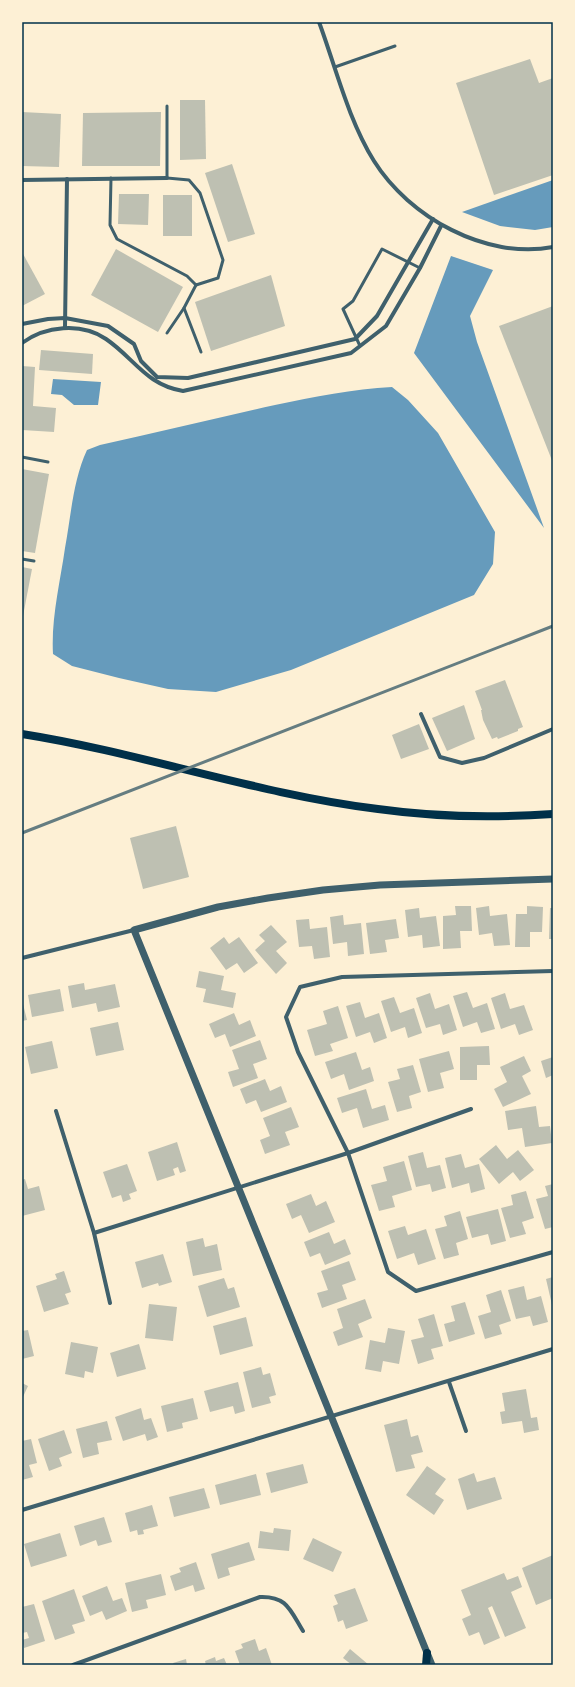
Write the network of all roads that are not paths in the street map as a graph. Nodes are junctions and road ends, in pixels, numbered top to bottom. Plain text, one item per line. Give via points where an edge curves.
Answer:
1 (319, 22) edge
2 (395, 46) dead end
3 (335, 67) junction
4 (167, 106) dead end
5 (111, 178) junction
6 (167, 178) junction
7 (67, 179) junction
8 (22, 180) edge
9 (433, 219) junction
10 (441, 226) junction
11 (553, 248) edge
12 (408, 263) junction
13 (420, 268) junction
14 (196, 285) junction
15 (184, 308) junction
16 (64, 318) junction
17 (22, 324) edge
18 (65, 327) junction
19 (167, 333) dead end
20 (355, 339) junction
21 (22, 343) edge
22 (360, 346) junction
23 (201, 352) dead end
24 (22, 457) edge
25 (48, 462) dead end
26 (22, 559) edge
27 (34, 561) dead end
28 (421, 714) dead end
29 (553, 729) edge
30 (22, 734) edge
31 (553, 814) edge
32 (553, 879) edge
33 (134, 930) junction
34 (22, 958) edge
35 (553, 970) edge
36 (471, 1109) dead end
37 (56, 1111) dead end
38 (348, 1153) junction
39 (239, 1188) junction
40 (94, 1233) junction
41 (553, 1252) edge
42 (110, 1303) dead end
43 (553, 1349) edge
44 (449, 1382) junction
45 (331, 1416) junction
46 (466, 1431) dead end
47 (22, 1510) edge
48 (303, 1631) dead end
49 (427, 1653) junction
50 (73, 1665) edge
51 (426, 1665) edge
52 (432, 1665) edge

1 - 3 street
2 - 3 lane
3 - 9 street via 354,121 374,161 395,187
4 - 6 lane
5 - 6 street
5 - 7 street
5 - 14 lane via 110,225 117,239 187,276
6 - 14 lane via 189,180 200,193 223,260 218,278
7 - 8 street
7 - 16 street
9 - 10 street
9 - 12 street
10 - 11 street via 477,241 513,250
10 - 13 street
12 - 13 lane
12 - 20 street via 377,316
12 - 20 lane via 382,249 353,301 343,309
13 - 22 street via 386,326
14 - 15 lane
15 - 19 lane
15 - 23 lane
16 - 17 street
16 - 18 street
16 - 20 street via 108,326 134,344 142,361 157,377 188,378
18 - 21 street via 50,330
18 - 22 street via 105,338 143,372 168,389 183,391 351,353
20 - 22 lane
24 - 25 lane
26 - 27 lane
28 - 29 street via 440,757 462,763 484,758
30 - 31 main road via 95,747 298,795 378,809 459,815
32 - 33 street via 395,884 323,890 218,907
33 - 34 street
33 - 39 street
35 - 38 street via 342,977 300,987 286,1017 298,1052
36 - 38 street
37 - 40 street
38 - 39 street
38 - 41 street via 388,1272 416,1291
39 - 40 street
39 - 45 street
40 - 42 street
43 - 44 street
44 - 45 street
44 - 46 street
45 - 47 street
45 - 49 street
48 - 50 street via 287,1604 274,1596 260,1597
49 - 51 main road
49 - 52 street

